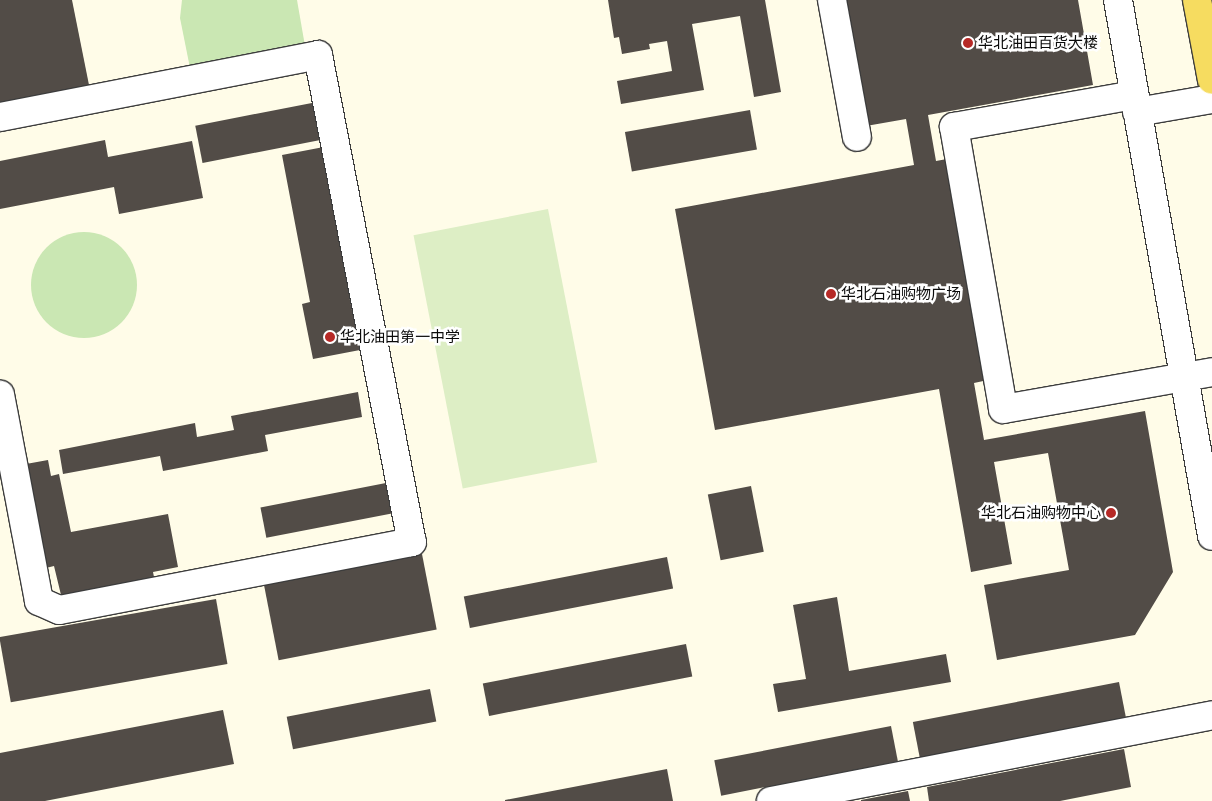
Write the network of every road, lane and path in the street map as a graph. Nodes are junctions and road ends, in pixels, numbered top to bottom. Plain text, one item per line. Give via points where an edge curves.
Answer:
1 (832, 0) edge
2 (1118, 0) edge
3 (1197, 0) edge
4 (1212, 80) edge
5 (1212, 99) edge
6 (1136, 104) junction
7 (0, 117) edge
8 (857, 137) dead end
9 (1212, 372) edge
10 (1184, 377) junction
11 (0, 395) edge
12 (1212, 536) edge
13 (1212, 715) edge
14 (771, 801) edge

1 - 8 street
2 - 6 street
3 - 4 main road
5 - 6 street
6 - 10 street
6 - 10 street via 954,127 984,302 1003,408
7 - 11 street via 318,55 412,542 59,610 39,601
9 - 10 street
10 - 12 street
13 - 14 street

